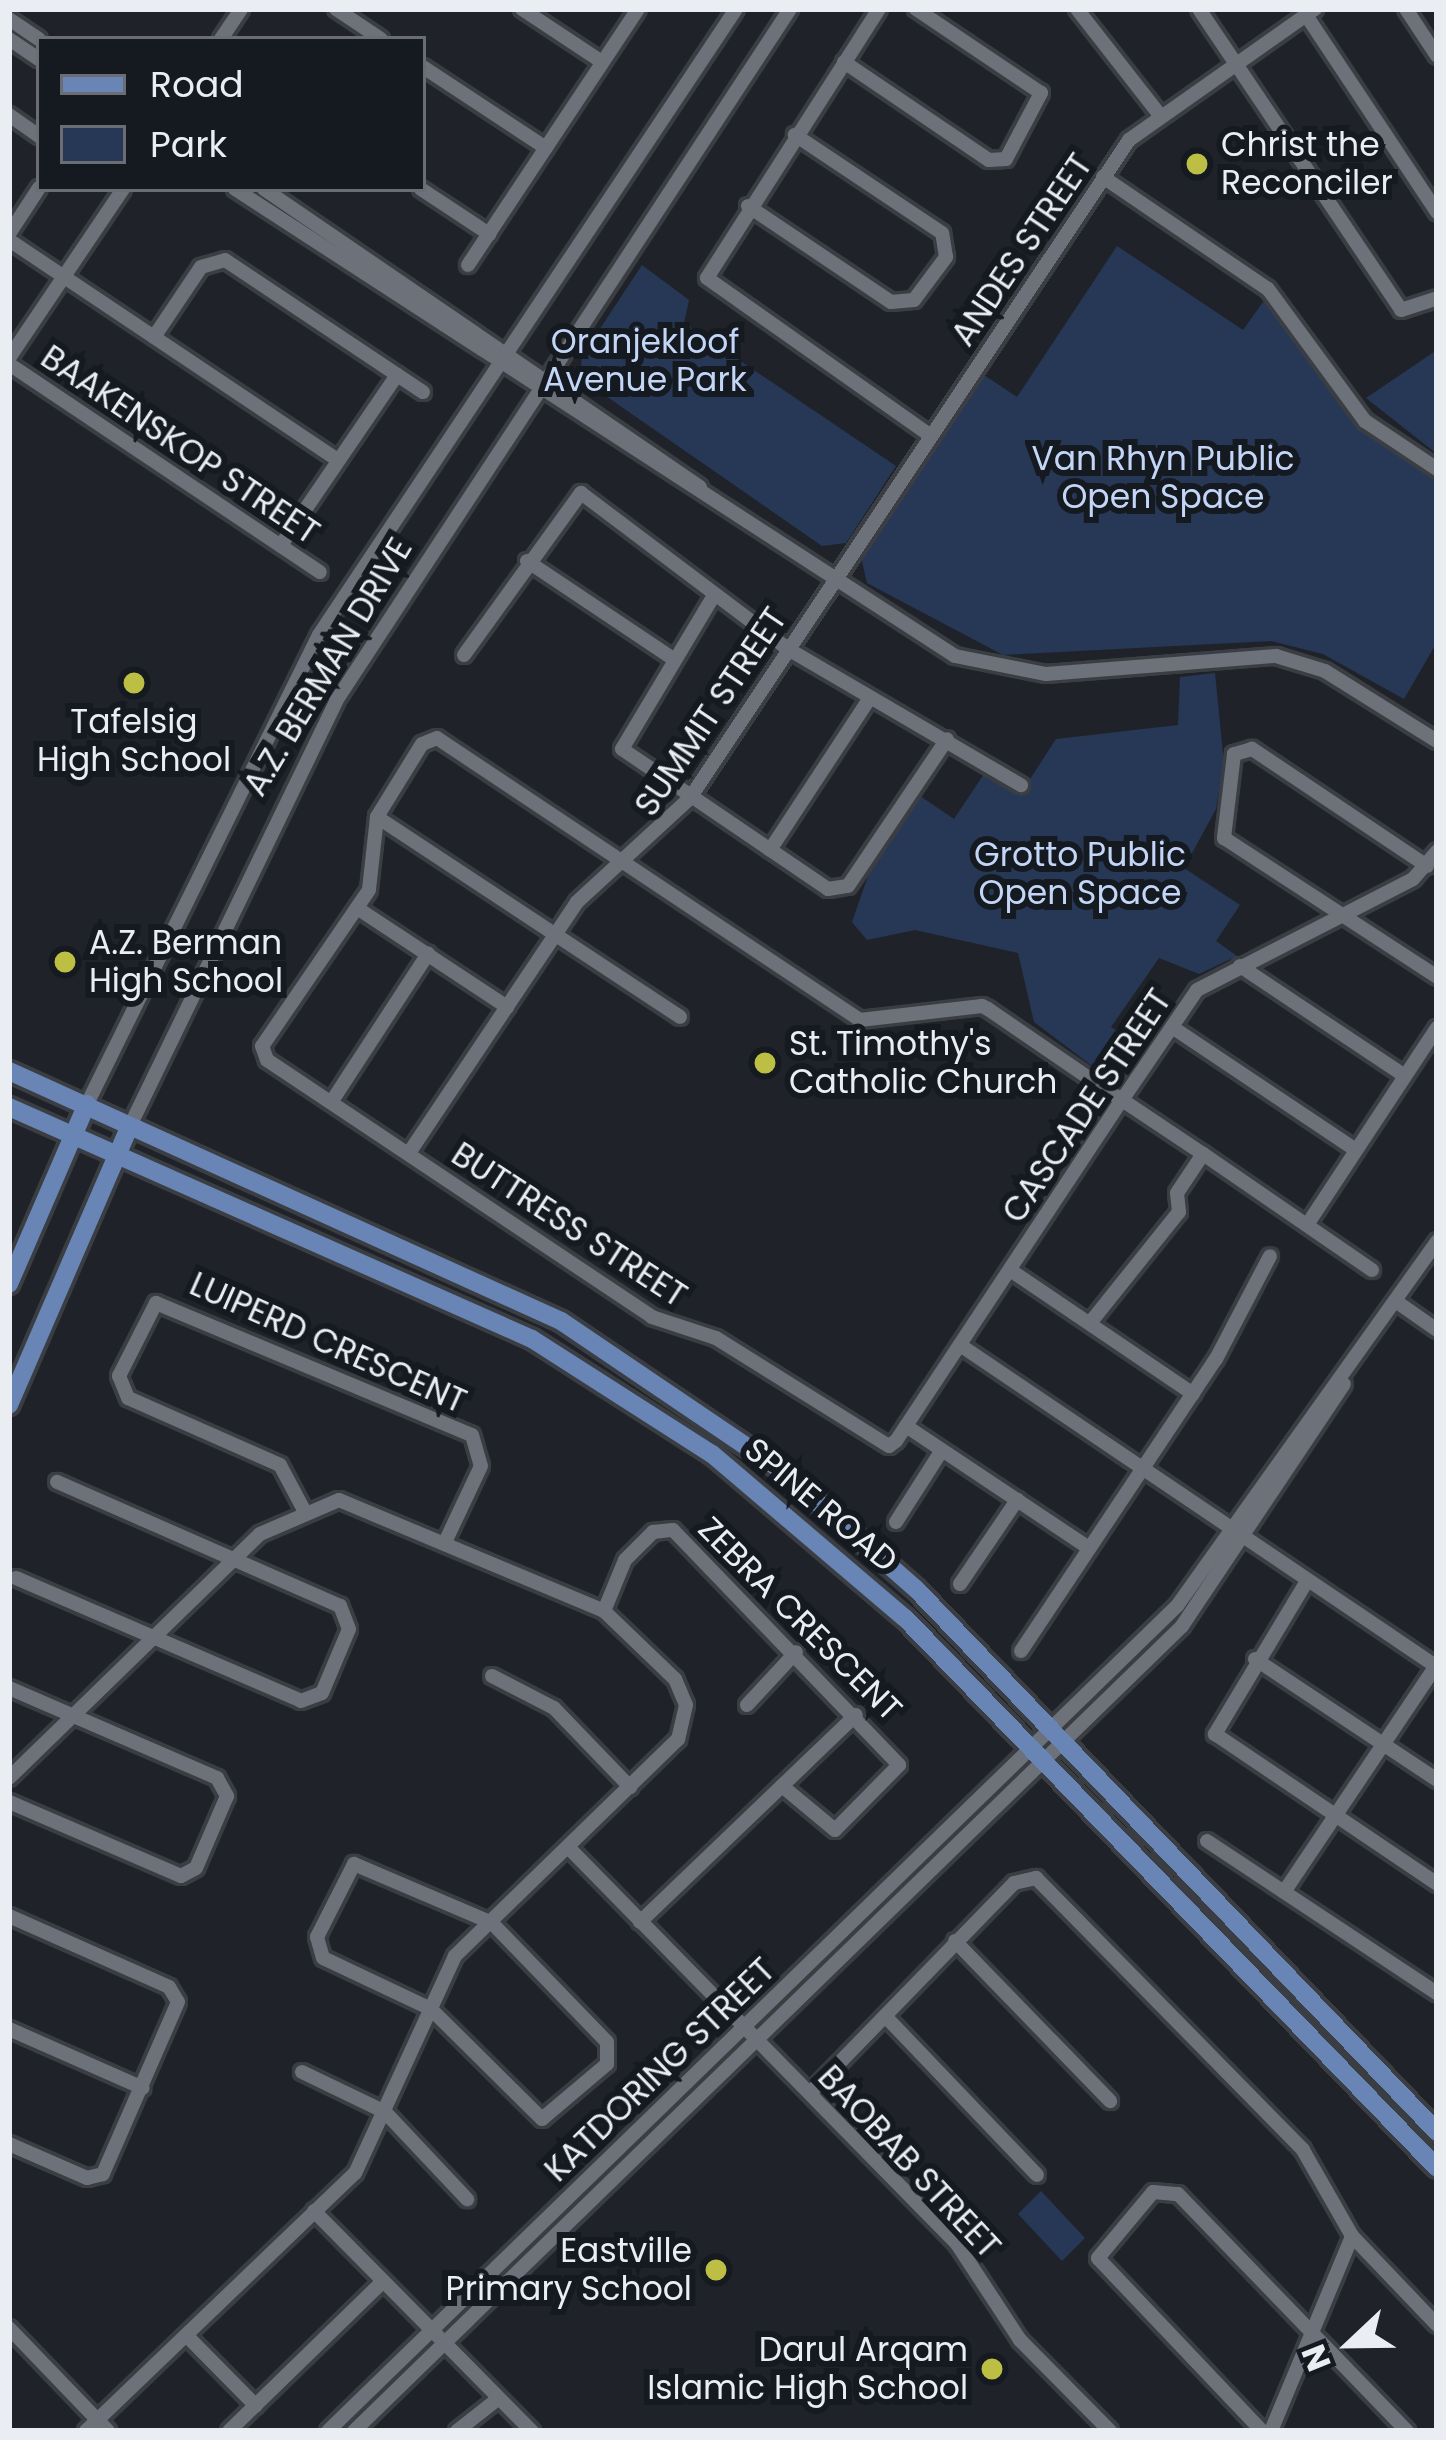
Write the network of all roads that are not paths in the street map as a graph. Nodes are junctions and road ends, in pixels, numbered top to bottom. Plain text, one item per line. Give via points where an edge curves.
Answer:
1 (241, 9) edge
2 (336, 9) edge
3 (523, 9) edge
4 (638, 9) edge
5 (736, 9) edge
6 (790, 9) edge
7 (879, 9) edge
8 (916, 9) edge
9 (1077, 9) edge
10 (1198, 9) edge
11 (1406, 9) edge
12 (1310, 12) edge
13 (9, 19) edge
14 (223, 36) edge
15 (376, 36) edge
16 (36, 37) edge
17 (9, 38) edge
18 (36, 56) edge
19 (1437, 56) edge
20 (602, 62) junction
21 (844, 62) junction
22 (1235, 63) junction
23 (426, 69) edge
24 (1159, 113) junction
25 (9, 115) edge
26 (36, 134) edge
27 (795, 135) junction
28 (546, 148) junction
29 (1103, 177) junction
30 (37, 192) edge
31 (121, 192) edge
32 (240, 192) edge
33 (268, 192) edge
34 (426, 192) edge
35 (748, 206) junction
36 (1437, 212) edge
37 (489, 234) junction
38 (9, 237) edge
39 (468, 265) dead end
40 (65, 278) junction
41 (1437, 298) edge
42 (154, 337) junction
43 (504, 359) junction
44 (9, 361) edge
45 (397, 375) junction
46 (540, 383) junction
47 (422, 392) dead end
48 (932, 436) junction
49 (338, 460) junction
50 (1437, 469) edge
51 (281, 545) junction
52 (527, 562) junction
53 (320, 572) dead end
54 (834, 579) junction
55 (713, 597) junction
56 (788, 649) junction
57 (464, 655) dead end
58 (672, 658) junction
59 (868, 701) junction
60 (947, 739) junction
61 (1437, 741) edge
62 (1021, 785) dead end
63 (690, 798) junction
64 (377, 817) junction
65 (770, 850) junction
66 (1437, 851) edge
67 (626, 863) junction
68 (1427, 866) junction
69 (357, 908) junction
70 (1341, 915) junction
71 (556, 934) junction
72 (428, 954) junction
73 (1240, 966) junction
74 (1437, 977) edge
75 (507, 1006) junction
76 (680, 1017) dead end
77 (1172, 1027) junction
78 (1437, 1028) edge
79 (9, 1071) edge
80 (1406, 1076) junction
81 (1122, 1100) junction
82 (332, 1102) junction
83 (87, 1104) junction
84 (9, 1107) edge
85 (130, 1126) junction
86 (74, 1135) junction
87 (1357, 1150) junction
88 (409, 1153) junction
89 (119, 1154) junction
90 (1203, 1154) junction
91 (1307, 1225) junction
92 (1437, 1241) edge
93 (1270, 1256) dead end
94 (1010, 1270) junction
95 (1372, 1270) dead end
96 (9, 1284) edge
97 (1396, 1302) junction
98 (1090, 1323) junction
99 (1437, 1330) edge
100 (959, 1345) junction
101 (1351, 1369) junction
102 (1193, 1394) junction
103 (9, 1405) edge
104 (906, 1426) junction
105 (942, 1450) junction
106 (1144, 1468) junction
107 (57, 1482) dead end
108 (1017, 1500) junction
109 (305, 1512) junction
110 (896, 1522) dead end
111 (1234, 1529) junction
112 (1246, 1540) junction
113 (445, 1542) junction
114 (1089, 1548) junction
115 (236, 1559) junction
116 (16, 1578) dead end
117 (1307, 1581) junction
118 (961, 1584) dead end
119 (604, 1611) junction
120 (157, 1635) junction
121 (1021, 1651) dead end
122 (796, 1652) junction
123 (1255, 1659) junction
124 (1436, 1666) edge
125 (492, 1676) dead end
126 (9, 1688) edge
127 (747, 1705) dead end
128 (856, 1715) junction
129 (72, 1717) junction
130 (1059, 1736) junction
131 (1384, 1744) junction
132 (1038, 1756) junction
133 (9, 1778) edge
134 (1437, 1780) edge
135 (782, 1786) junction
136 (630, 1787) junction
137 (9, 1802) edge
138 (1336, 1817) junction
139 (1207, 1841) dead end
140 (569, 1848) junction
141 (1437, 1885) edge
142 (1284, 1892) junction
143 (9, 1916) edge
144 (640, 1922) junction
145 (492, 1923) junction
146 (955, 1941) junction
147 (1437, 1993) edge
148 (431, 2008) junction
149 (887, 2018) junction
150 (744, 2025) junction
151 (9, 2029) edge
152 (759, 2041) junction
153 (302, 2072) dead end
154 (143, 2088) junction
155 (810, 2093) junction
156 (1110, 2101) dead end
157 (385, 2112) junction
158 (1437, 2132) edge
159 (9, 2144) edge
160 (1437, 2168) edge
161 (1037, 2175) dead end
162 (467, 2199) dead end
163 (314, 2211) junction
164 (1352, 2236) junction
165 (383, 2282) junction
166 (1437, 2325) edge
167 (9, 2328) edge
168 (431, 2330) junction
169 (1311, 2332) junction
170 (187, 2336) junction
171 (445, 2343) junction
172 (499, 2398) junction
173 (256, 2406) junction
174 (98, 2428) edge
175 (230, 2431) edge
176 (328, 2431) edge
177 (354, 2431) edge
178 (457, 2431) edge
179 (532, 2431) edge
180 (1110, 2431) edge
181 (1267, 2431) edge
182 (1407, 2431) edge

1 - 14 street
2 - 15 street
3 - 20 street
4 - 20 street
5 - 43 street, A.Z. BERMAN DRIVE
6 - 46 street, A.Z. BERMAN DRIVE
7 - 21 street
8 - 21 street via 1041,93 1006,159 989,160
9 - 24 street
10 - 22 street
11 - 19 street
12 - 22 street, ANDES STREET
12 - 36 street
13 - 16 street
17 - 18 street
20 - 28 street
21 - 27 street
22 - 24 street, ANDES STREET
22 - 41 street via 1400,310
23 - 28 street
24 - 29 street, ANDES STREET
25 - 26 street
27 - 35 street
27 - 35 street via 942,233 946,257 914,300 891,302
28 - 37 street
29 - 48 street, ANDES STREET
29 - 50 street via 1268,289 1365,421
30 - 38 street
31 - 40 street
32 - 43 street
33 - 43 street
34 - 37 street
35 - 48 street via 710,263 710,285
37 - 39 street
38 - 40 street
40 - 42 street
40 - 44 street
42 - 45 street via 202,267 224,260
42 - 49 street
43 - 46 street
43 - 83 street, A.Z. BERMAN DRIVE via 263,731
44 - 51 street, BAAKENSKOP STREET
45 - 47 street
45 - 49 street
46 - 54 street
46 - 85 street, A.Z. BERMAN DRIVE via 336,701
48 - 54 street, ANDES STREET
49 - 51 street
51 - 53 street, BAAKENSKOP STREET
52 - 55 street via 581,493
52 - 57 street
52 - 58 street
54 - 56 street, SUMMIT STREET
54 - 61 street via 987,667 1046,674 1276,656 1338,678
55 - 56 street
55 - 58 street
56 - 59 street
56 - 63 street, SUMMIT STREET
58 - 63 street via 620,741
59 - 60 street
59 - 65 street
60 - 62 street
60 - 65 street via 844,888
63 - 65 street
63 - 67 street, SUMMIT STREET
64 - 67 street via 429,740
64 - 69 street via 373,880
64 - 71 street
66 - 68 street, CASCADE STREET
67 - 71 street, SUMMIT STREET
67 - 81 street via 860,1020 976,1004
68 - 70 street, CASCADE STREET
68 - 70 street via 1252,749 1238,751 1224,838
69 - 72 street
69 - 82 street, BUTTRESS STREET via 262,1052
70 - 73 street, CASCADE STREET
70 - 74 street
71 - 75 street, SUMMIT STREET
71 - 76 street
72 - 75 street
72 - 82 street
73 - 77 street, CASCADE STREET via 1201,987
73 - 80 street
75 - 88 street, SUMMIT STREET
77 - 81 street, CASCADE STREET
77 - 87 street
78 - 80 street
79 - 83 main road, SPINE ROAD
80 - 87 street
81 - 90 street
81 - 94 street, CASCADE STREET
82 - 88 street, BUTTRESS STREET
83 - 85 main road, SPINE ROAD
83 - 86 main road, A.Z. BERMAN DRIVE
84 - 86 main road, SPINE ROAD
85 - 89 main road, A.Z. BERMAN DRIVE
85 - 130 main road, SPINE ROAD via 620,1356 828,1510
86 - 89 main road, SPINE ROAD
86 - 96 main road, A.Z. BERMAN DRIVE
87 - 91 street
88 - 104 street, BUTTRESS STREET via 652,1317 716,1338 878,1445
89 - 103 main road, A.Z. BERMAN DRIVE
89 - 132 main road, SPINE ROAD via 603,1379 823,1541
90 - 91 street
90 - 98 street via 1177,1193 1179,1212
91 - 95 street
92 - 97 street
93 - 102 street
94 - 98 street
94 - 100 street, CASCADE STREET
97 - 99 street
97 - 101 street
98 - 102 street
100 - 104 street, CASCADE STREET
100 - 106 street
101 - 111 street
101 - 112 street
102 - 106 street
104 - 105 street
105 - 108 street
105 - 110 street
106 - 111 street
106 - 114 street
107 - 115 street
108 - 114 street
108 - 118 street
109 - 113 street via 354,1502
109 - 113 street, LUIPERD CRESCENT via 280,1466 128,1398 119,1376 156,1303 472,1435 482,1466
109 - 115 street
111 - 112 street
111 - 130 street via 1178,1606
112 - 117 street
112 - 130 street via 1182,1626
113 - 119 street
114 - 121 street
115 - 120 street
115 - 120 street via 350,1616 322,1693 301,1701
116 - 120 street
117 - 123 street
117 - 124 street
119 - 122 street, ZEBRA CRESCENT via 625,1560 653,1532 673,1530
119 - 136 street via 675,1679 686,1705 678,1739
120 - 129 street
122 - 127 street
122 - 128 street, ZEBRA CRESCENT
123 - 131 street
123 - 138 street via 1215,1734
124 - 131 street
125 - 136 street via 554,1708
126 - 129 street
128 - 135 street
128 - 135 street, ZEBRA CRESCENT via 893,1752 895,1777 835,1830
129 - 133 street
129 - 137 street via 223,1784 226,1805 196,1868 176,1876
130 - 132 street
130 - 158 main road, SPINE ROAD
131 - 134 street
131 - 138 street
132 - 150 street, KATDORING STREET
132 - 152 street, KATDORING STREET
132 - 160 main road, SPINE ROAD
135 - 144 street
136 - 140 street
138 - 141 street
138 - 142 street
139 - 142 street
140 - 144 street, BAOBAB STREET
140 - 145 street
142 - 147 street
143 - 154 street via 176,1994
144 - 150 street, BAOBAB STREET
145 - 148 street via 455,1956
145 - 148 street via 359,1863 347,1869 320,1954
145 - 148 street via 607,2042 607,2064 542,2119
146 - 149 street
146 - 156 street
146 - 164 street via 1020,1879 1042,1882 1303,2150
148 - 157 street
149 - 155 street
149 - 161 street
150 - 152 street, BAOBAB STREET
150 - 168 street, KATDORING STREET
151 - 154 street
152 - 155 street, BAOBAB STREET
152 - 171 street, KATDORING STREET
153 - 157 street
154 - 159 street via 98,2177
155 - 180 street, BAOBAB STREET via 957,2244 1020,2340
157 - 162 street
157 - 163 street via 367,2157
163 - 165 street
163 - 170 street
164 - 166 street
164 - 169 street
165 - 168 street
165 - 173 street
167 - 174 street
168 - 171 street
168 - 176 street, KATDORING STREET
169 - 181 street
169 - 181 street via 1171,2190 1153,2192 1097,2248 1104,2268
169 - 182 street
170 - 173 street
170 - 174 street
171 - 172 street
171 - 177 street, KATDORING STREET
172 - 178 street
172 - 179 street
173 - 175 street

